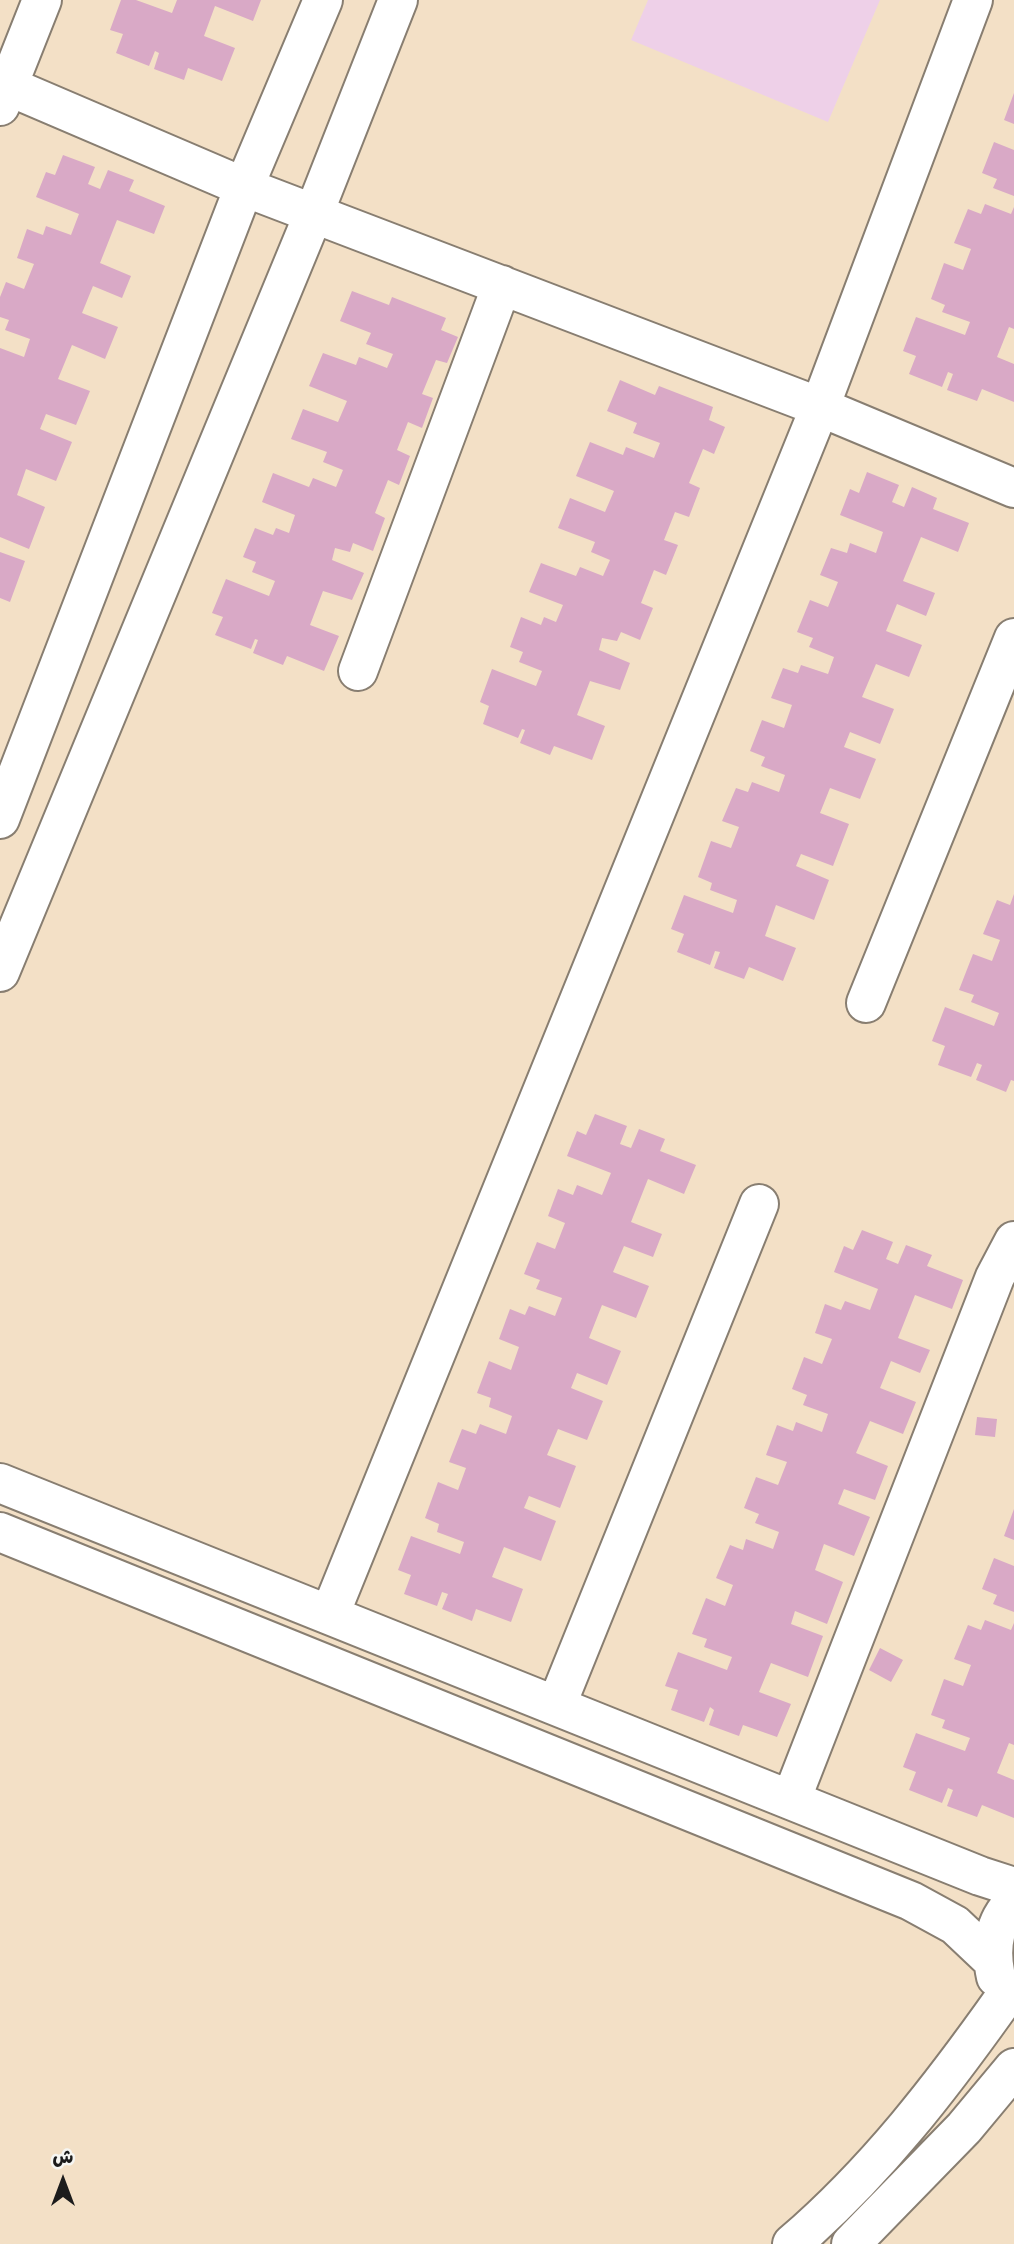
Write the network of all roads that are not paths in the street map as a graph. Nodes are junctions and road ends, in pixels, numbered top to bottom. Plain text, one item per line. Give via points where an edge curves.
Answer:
1 (43, 0) edge
2 (323, 0) edge
3 (398, 0) edge
4 (973, 0) edge
5 (4, 96) edge
6 (244, 187) junction
7 (314, 213) junction
8 (502, 285) junction
9 (821, 407) junction
10 (1014, 488) edge
11 (1014, 638) edge
12 (358, 671) dead end
13 (0, 819) edge
14 (0, 972) edge
15 (866, 1003) dead end
16 (759, 1204) dead end
17 (1014, 1241) edge
18 (0, 1483) edge
19 (0, 1532) edge
20 (330, 1614) junction
21 (557, 1704) junction
22 (791, 1800) junction
23 (1014, 1887) edge
24 (1014, 1902) edge
25 (992, 1960) junction
26 (1010, 2002) edge
27 (1014, 2068) edge
28 (792, 2244) edge
29 (851, 2244) edge

1 - 5 street
2 - 6 street
3 - 7 street
4 - 9 street
5 - 6 street
6 - 7 street
6 - 13 street
7 - 8 street
7 - 14 street
8 - 9 street
8 - 12 street
9 - 10 street
9 - 20 street
11 - 15 street
16 - 21 street
17 - 22 street via 995,1277
18 - 20 street
19 - 25 street via 911,1901 955,1925
20 - 21 street
21 - 22 street
22 - 23 street
24 - 25 street via 995,1933
25 - 26 street via 996,1979
26 - 28 street via 939,2091 835,2208
27 - 29 street via 964,2128

